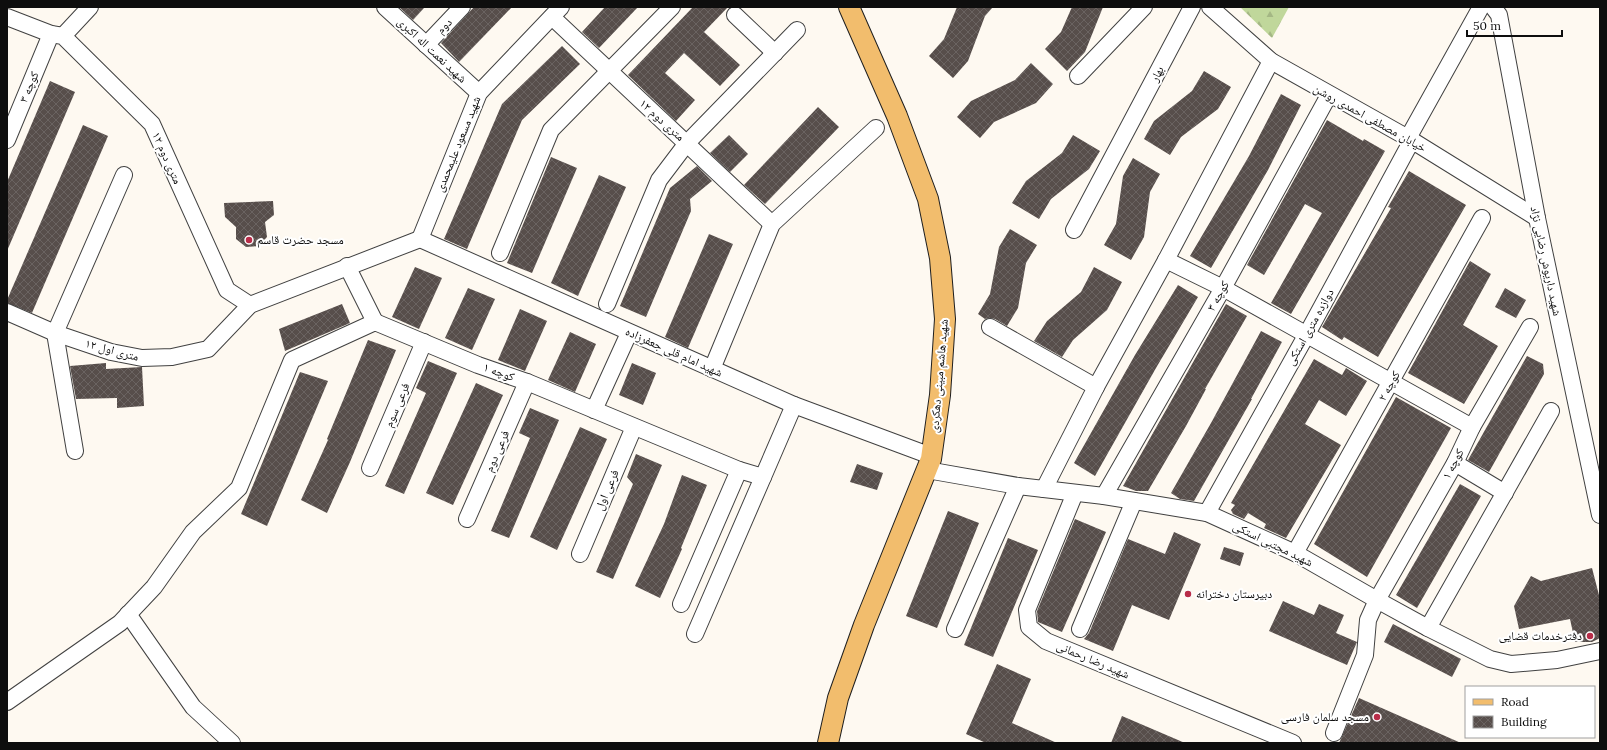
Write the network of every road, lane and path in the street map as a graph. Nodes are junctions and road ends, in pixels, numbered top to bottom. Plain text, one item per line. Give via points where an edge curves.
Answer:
1 (90, 7) edge
2 (385, 7) edge
3 (462, 7) edge
4 (672, 7) edge
5 (848, 7) edge
6 (1144, 7) edge
7 (1192, 7) edge
8 (1210, 7) edge
9 (1481, 7) edge
10 (1493, 7) edge
11 (557, 12) edge
12 (736, 15) dead end
13 (7, 17) edge
14 (797, 30) dead end
15 (57, 35) junction
16 (426, 45) junction
17 (775, 53) junction
18 (1271, 61) junction
19 (610, 72) junction
20 (1078, 76) dead end
21 (478, 93) junction
22 (1329, 95) junction
23 (876, 128) dead end
24 (1410, 139) junction
25 (7, 140) edge
26 (687, 143) junction
27 (124, 175) dead end
28 (1482, 218) dead end
29 (1537, 218) junction
30 (772, 224) junction
31 (1074, 230) dead end
32 (420, 239) junction
33 (500, 253) dead end
34 (1166, 260) junction
35 (347, 266) junction
36 (1223, 288) junction
37 (607, 304) dead end
38 (250, 305) junction
39 (7, 312) edge
40 (375, 322) junction
41 (990, 327) dead end
42 (1530, 327) dead end
43 (55, 333) junction
44 (629, 333) junction
45 (1307, 334) junction
46 (424, 342) junction
47 (712, 369) junction
48 (1391, 381) junction
49 (527, 382) junction
50 (1096, 387) junction
51 (794, 405) junction
52 (594, 410) junction
53 (1551, 411) dead end
54 (634, 427) junction
55 (1472, 427) junction
56 (75, 451) dead end
57 (929, 463) junction
58 (1455, 463) junction
59 (370, 468) dead end
60 (739, 470) junction
61 (763, 477) junction
62 (1018, 486) junction
63 (1044, 489) junction
64 (1075, 493) junction
65 (1506, 493) junction
66 (1104, 496) junction
67 (1134, 501) junction
68 (1207, 513) junction
69 (1600, 515) edge
70 (467, 519) dead end
71 (1295, 553) junction
72 (580, 554) dead end
73 (1376, 600) junction
74 (681, 604) dead end
75 (128, 614) junction
76 (1428, 628) junction
77 (955, 629) dead end
78 (1080, 629) dead end
79 (695, 634) dead end
80 (1600, 651) edge
81 (7, 702) edge
82 (1334, 733) dead end
83 (1275, 740) edge
84 (232, 743) edge
85 (828, 743) edge
86 (1293, 743) edge

1 - 15 street, کوچه ۳
2 - 16 street, شهید نعمت اله اکبری
3 - 16 street, دوم
4 - 19 street
5 - 57 main road, شهید هاشم مبینی دهکردی via 897,116 926,192 940,258 945,319 940,395
6 - 20 street
7 - 31 street, بهار
8 - 18 street, خیابان مصطفی احمدی روشن
9 - 24 street, دوازده متری استکی
10 - 29 street, شهید داریوش رضایی نژاد via 1499,15
11 - 19 street, ۱۲ متری دوم
11 - 21 street, شهید مسعود علیمحمدی
12 - 17 street
13 - 15 street, ۱۲ متری دوم
14 - 17 street
15 - 25 street, کوچه ۳
15 - 38 street, ۱۲ متری دوم via 152,124 227,290
16 - 21 street, شهید نعمت اله اکبری
17 - 26 street
18 - 22 street, خیابان مصطفی احمدی روشن
18 - 34 street
19 - 26 street, ۱۲ متری دوم
19 - 33 street via 551,130
21 - 32 street, شهید مسعود علیمحمدی
22 - 24 street, خیابان مصطفی احمدی روشن
22 - 36 street, کوچه ۳
23 - 30 street
24 - 29 street, خیابان مصطفی احمدی روشن
24 - 45 street, دوازده متری استکی
26 - 30 street, ۱۲ متری دوم
26 - 37 street via 659,180
27 - 43 street
28 - 48 street, کوچه ۲
29 - 69 street, شهید داریوش رضایی نژاد
30 - 47 street
32 - 35 street
32 - 44 street, شهید امام قلی جعفرزاده
34 - 36 street
34 - 50 street
35 - 38 street
35 - 40 street
36 - 45 street
36 - 66 street, کوچه ۳
38 - 43 street, ۱۲ متری اول via 208,349 172,357 142,358 111,352
39 - 43 street, ۱۲ متری اول
40 - 46 street, کوچه ۱
40 - 75 street via 292,360 239,488 194,532 154,587
41 - 50 street
42 - 55 street, کوچه ۱
43 - 56 street
44 - 47 street, شهید امام قلی جعفرزاده
44 - 52 street
45 - 48 street
45 - 68 street, دوازده متری استکی
46 - 49 street, کوچه ۱
46 - 59 street, فرعی سوم
47 - 51 street, شهید امام قلی جعفرزاده
48 - 55 street
48 - 71 street, کوچه ۲
49 - 52 street, کوچه ۱
49 - 70 street, فرعی دوم
50 - 63 street
51 - 57 street, شهید امام قلی جعفرزاده
51 - 61 street
52 - 54 street, کوچه ۱
53 - 65 street
54 - 60 street, کوچه ۱
54 - 72 street, فرعی اول
55 - 58 street, کوچه ۱
57 - 62 street, شهید مجتبی استکی
57 - 85 main road, شهید هاشم مبینی دهکردی via 864,625 838,698
58 - 65 street
58 - 73 street, کوچه ۱
60 - 61 street, کوچه ۱
60 - 74 street
61 - 79 street
62 - 63 street, شهید مجتبی استکی
62 - 77 street
63 - 64 street, شهید مجتبی استکی
64 - 66 street, شهید مجتبی استکی
64 - 83 street, شهید رضا رحمانی via 1028,610 1029,627 1046,641
65 - 76 street
66 - 67 street, شهید مجتبی استکی
67 - 68 street, شهید مجتبی استکی
67 - 78 street
68 - 71 street, شهید مجتبی استکی
71 - 73 street, شهید مجتبی استکی
73 - 76 street, شهید مجتبی استکی
73 - 82 street, کوچه ۱ via 1368,620 1365,655
75 - 81 street via 120,623
75 - 84 street via 193,707
76 - 80 street, شهید مجتبی استکی via 1490,659 1511,664 1557,660
83 - 86 street, شهید رضا رحمانی

